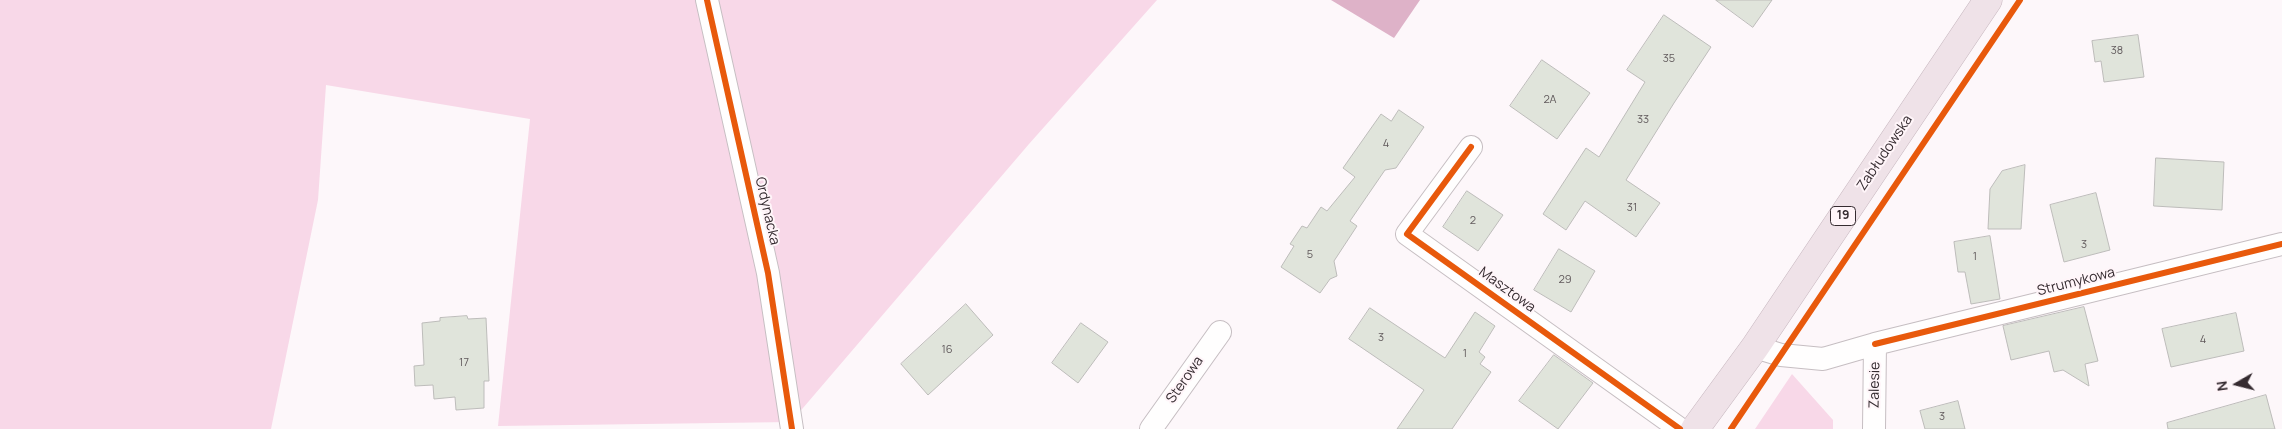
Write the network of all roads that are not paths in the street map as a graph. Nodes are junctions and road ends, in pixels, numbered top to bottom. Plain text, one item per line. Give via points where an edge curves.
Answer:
1 (708, 0) edge
2 (1988, 0) edge
3 (1471, 147) dead end
4 (2282, 244) edge
5 (1220, 332) dead end
6 (1875, 344) junction
7 (1755, 347) junction
8 (792, 429) edge
9 (1150, 429) edge
10 (1680, 429) edge
11 (1695, 429) edge
12 (1874, 429) edge

1 - 8 street, Ordynacka via 768,273
2 - 7 highway, Zabłudowska / 19
3 - 10 street, Masztowa via 1407,234
4 - 6 street, Strumykowa
5 - 9 street, Sterowa
6 - 7 street, Zalesie via 1823,359 1781,355
6 - 12 street, Zalesie
7 - 11 highway, Zabłudowska / 19

